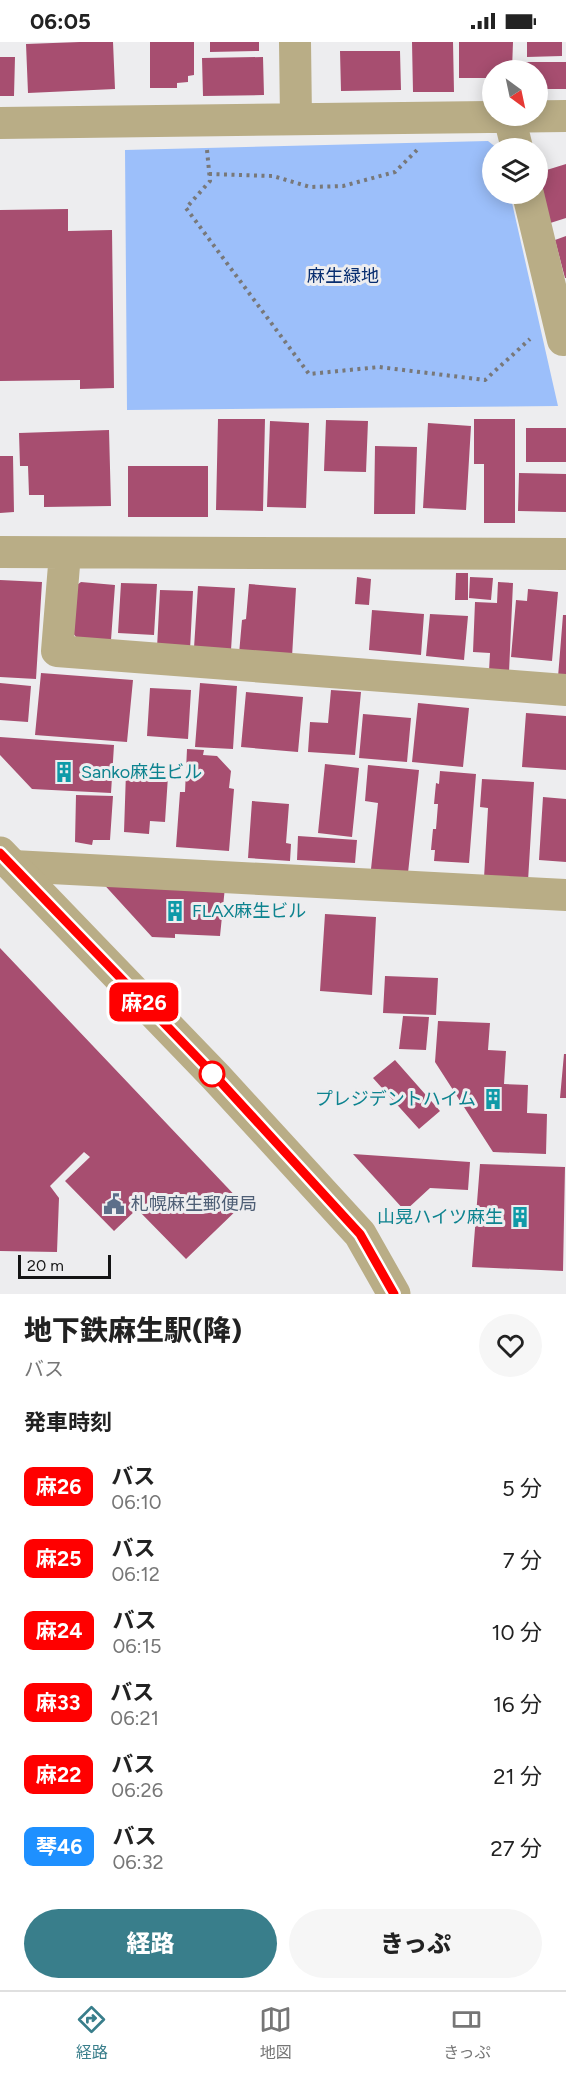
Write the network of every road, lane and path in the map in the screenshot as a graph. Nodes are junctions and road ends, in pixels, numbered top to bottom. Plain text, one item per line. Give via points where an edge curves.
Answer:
1 (295, 42) edge
2 (482, 116) edge
3 (548, 116) edge
4 (566, 116) edge
5 (296, 118) junction
6 (0, 123) edge
7 (206, 139) dead end
8 (422, 144) dead end
9 (209, 174) junction
10 (530, 204) edge
11 (557, 341) edge
12 (0, 552) edge
13 (65, 553) junction
14 (566, 554) edge
15 (566, 690) edge
16 (6, 859) edge
17 (566, 895) edge
18 (394, 1294) edge

1 - 5 street
2 - 5 street
3 - 4 street
5 - 6 street
7 - 9 path
8 - 9 path via 395,172 343,186 310,188 273,176
9 - 11 path via 210,181 186,208 309,374 379,367 485,380
10 - 11 street
12 - 13 street
13 - 14 street
13 - 15 street via 57,651
16 - 17 street
16 - 18 street via 216,1077 360,1234

